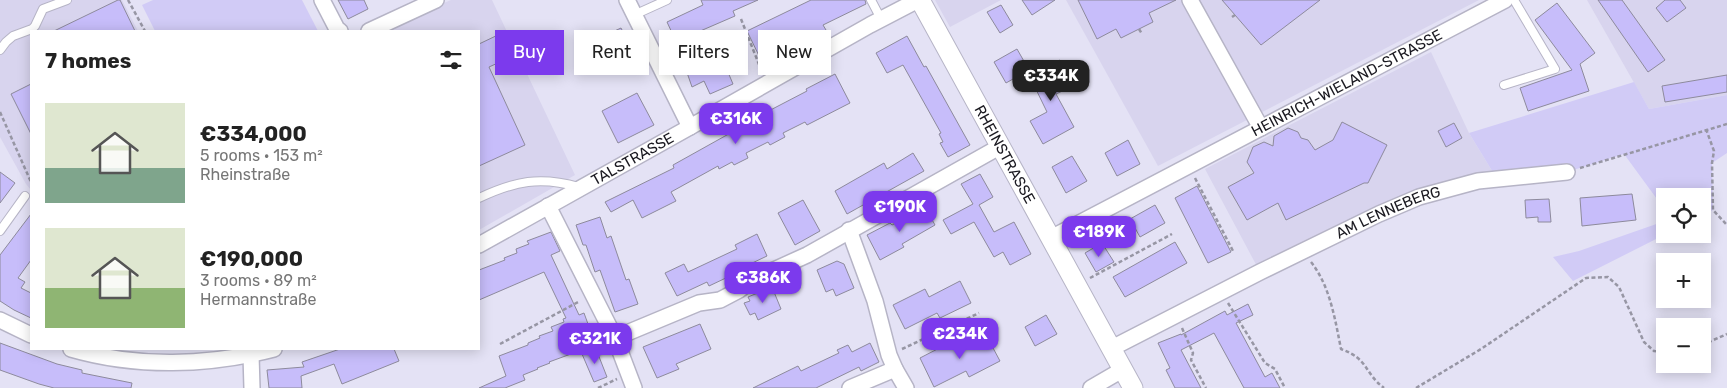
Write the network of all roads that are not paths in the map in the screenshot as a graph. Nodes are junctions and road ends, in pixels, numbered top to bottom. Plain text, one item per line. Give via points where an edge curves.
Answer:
1 (67, 0) edge
2 (322, 0) edge
3 (436, 0) edge
4 (627, 0) edge
5 (668, 0) edge
6 (871, 0) edge
7 (919, 0) edge
8 (1190, 0) edge
9 (1505, 0) edge
10 (1514, 0) edge
11 (634, 15) junction
12 (881, 19) junction
13 (338, 30) edge
14 (371, 30) edge
15 (0, 50) edge
16 (1504, 85) dead end
17 (690, 127) junction
18 (1261, 128) junction
19 (1001, 146) junction
20 (1567, 172) road end
21 (581, 188) junction
22 (25, 196) dead end
23 (480, 198) edge
24 (548, 206) junction
25 (849, 230) junction
26 (0, 231) edge
27 (1051, 238) junction
28 (480, 244) edge
29 (0, 320) edge
30 (30, 335) edge
31 (615, 338) junction
32 (1112, 348) junction
33 (270, 350) edge
34 (87, 351) edge
35 (251, 355) junction
36 (892, 362) junction
37 (1122, 370) junction
38 (631, 381) edge
39 (252, 388) edge
40 (850, 388) edge
41 (906, 388) edge
42 (1091, 388) edge
43 (1132, 388) edge

1 - 15 lane via 42,9 32,29 14,36
2 - 13 street
3 - 14 street
4 - 11 street
5 - 11 lane
6 - 12 lane
7 - 12 street, TALSTRASSE
7 - 19 street, RHEINSTRASSE
8 - 18 street
9 - 18 street, HEINRICH-WIELAND-STRASSE
10 - 16 lane via 1556,69
11 - 17 street
12 - 17 street, TALSTRASSE
17 - 21 street, TALSTRASSE
18 - 27 street, HEINRICH-WIELAND-STRASSE
19 - 25 street
19 - 27 street, RHEINSTRASSE
20 - 32 street, AM LENNEBERG via 1478,181 1419,197
21 - 23 lane via 542,180 505,186
21 - 24 street, TALSTRASSE
22 - 26 lane
24 - 28 street, TALSTRASSE
24 - 31 street
25 - 31 street via 720,300 699,303
25 - 36 street via 875,301
27 - 32 street, RHEINSTRASSE
29 - 30 street
31 - 38 street
32 - 37 street, RHEINSTRASSE
33 - 35 street
34 - 35 street via 160,364
35 - 39 street
36 - 40 street
36 - 41 street
37 - 42 street
37 - 43 street, RHEINSTRASSE

